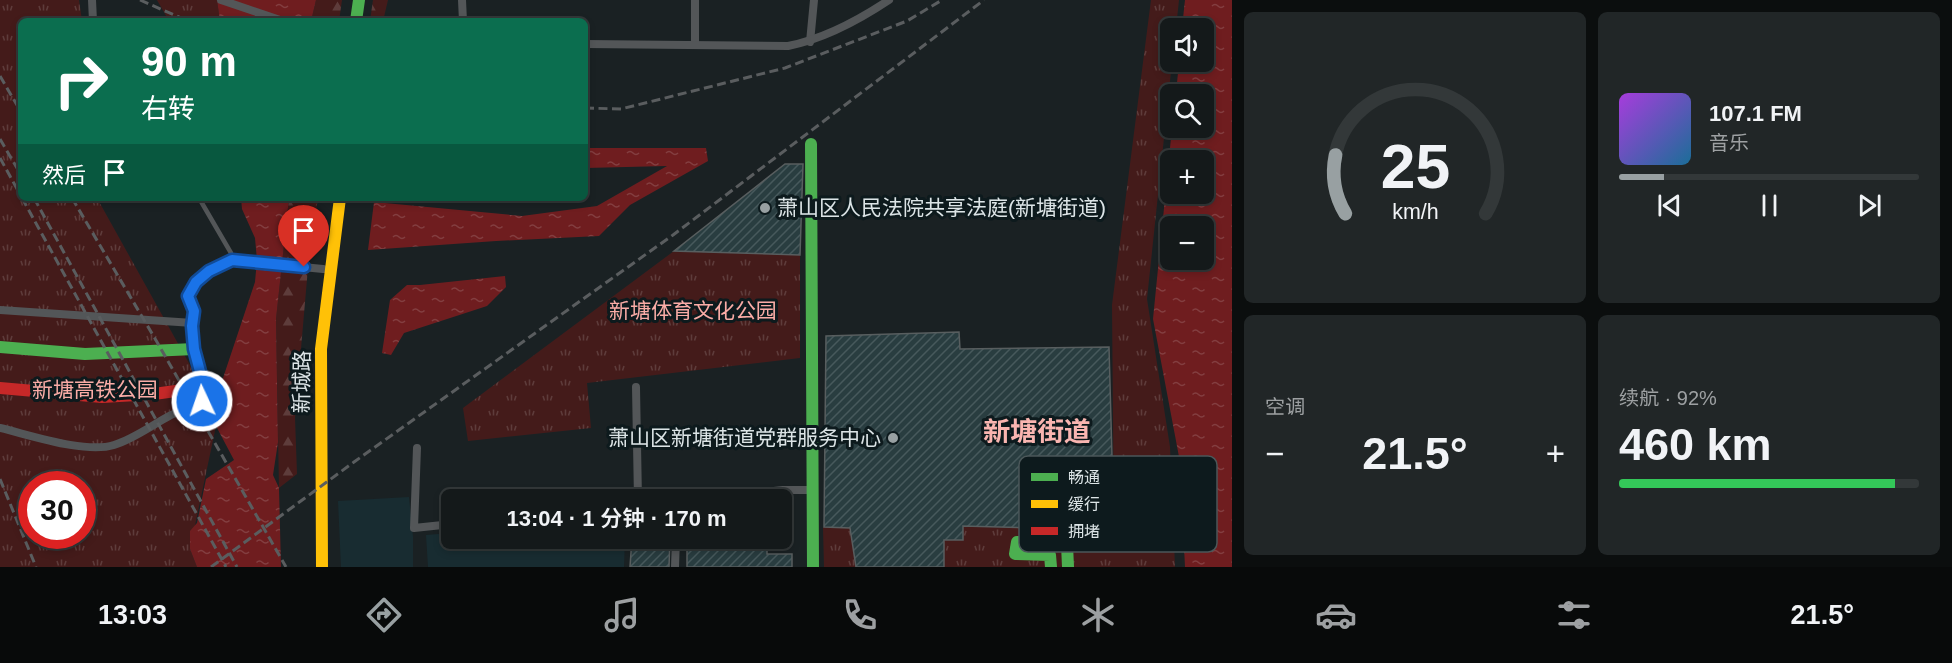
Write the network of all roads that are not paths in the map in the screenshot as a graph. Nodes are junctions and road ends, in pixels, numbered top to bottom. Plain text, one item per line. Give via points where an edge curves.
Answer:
1 (92, 0) edge
2 (221, 0) edge
3 (359, 0) edge
4 (366, 0) edge
5 (462, 0) edge
6 (695, 0) edge
7 (814, 0) edge
8 (889, 0) edge
9 (93, 18) edge
10 (275, 18) edge
11 (356, 18) edge
12 (363, 18) edge
13 (463, 18) edge
14 (810, 42) junction
15 (588, 44) edge
16 (695, 45) junction
17 (811, 144) dead end
18 (201, 201) edge
19 (332, 201) edge
20 (339, 201) edge
21 (232, 260) junction
22 (323, 269) junction
23 (0, 310) edge
24 (193, 323) junction
25 (0, 347) edge
26 (194, 349) junction
27 (204, 387) junction
28 (636, 387) dead end
29 (0, 388) edge
30 (0, 428) edge
31 (417, 448) dead end
32 (638, 489) edge
33 (792, 490) edge
34 (812, 490) junction
35 (441, 525) edge
36 (1019, 542) edge
37 (676, 549) edge
38 (1067, 552) edge
39 (315, 567) edge
40 (322, 567) edge
41 (675, 567) edge
42 (813, 567) edge
43 (1051, 567) edge
44 (1068, 567) edge

1 - 9 street
2 - 10 street
3 - 11 street
4 - 12 street
5 - 13 street
6 - 16 street
7 - 14 street
8 - 14 street
14 - 16 street via 788,46
15 - 16 street
17 - 34 street
18 - 21 lane
19 - 22 street, 新城路
20 - 40 street, 新城路 via 321,349
21 - 22 street
21 - 24 street via 196,282 188,296 194,311
22 - 39 street, 新城路 via 314,348
23 - 24 street
24 - 26 street
25 - 26 street via 85,354
26 - 27 street
27 - 29 street via 102,397
27 - 30 street via 202,401 111,446 94,448
28 - 32 street
31 - 35 street via 414,528
33 - 34 street
34 - 42 street
36 - 43 street via 1015,554 1050,555
37 - 41 street
38 - 44 street

